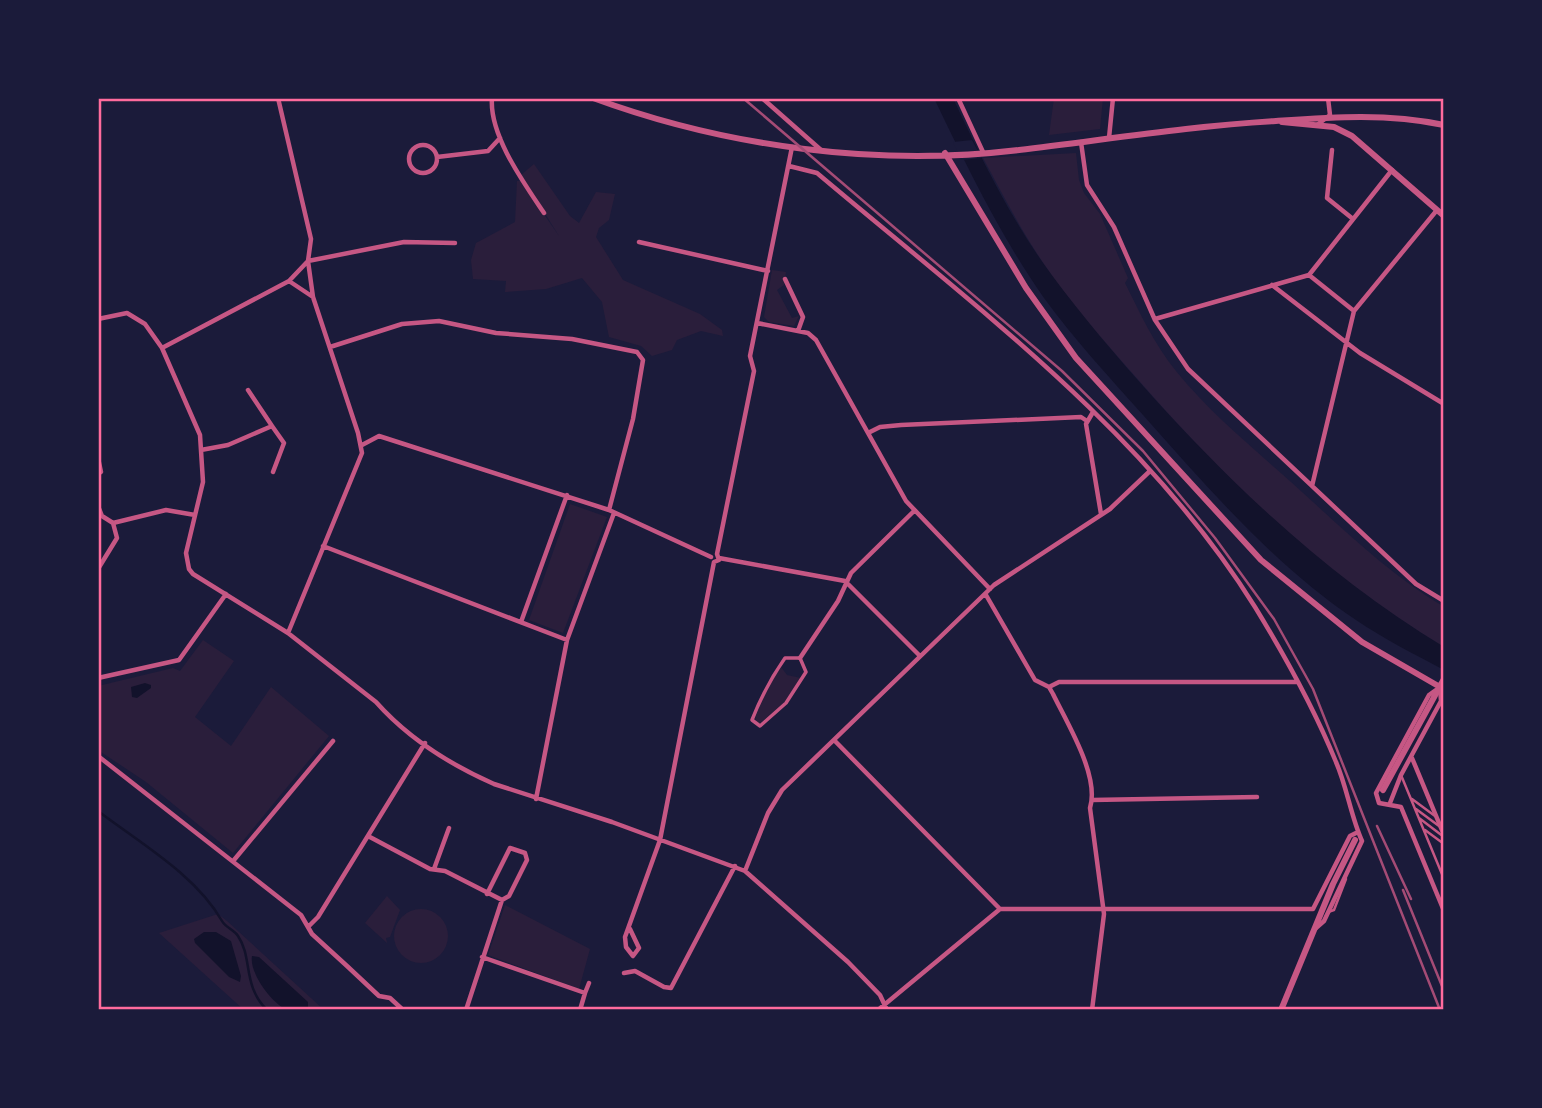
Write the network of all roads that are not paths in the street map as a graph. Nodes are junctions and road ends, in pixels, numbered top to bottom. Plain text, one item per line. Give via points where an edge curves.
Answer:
1 (278, 98) edge
2 (492, 98) edge
3 (593, 98) edge
4 (762, 98) edge
5 (958, 98) edge
6 (1113, 98) edge
7 (1328, 98) edge
8 (1330, 116) junction
9 (1349, 116) junction
10 (1279, 121) junction
11 (1317, 125) junction
12 (1444, 125) edge
13 (1343, 131) junction
14 (500, 138) junction
15 (1110, 138) junction
16 (1082, 142) junction
17 (792, 147) junction
18 (821, 150) junction
19 (1332, 150) dead end
20 (981, 152) junction
21 (945, 153) junction
22 (437, 157) junction
23 (789, 166) junction
24 (1392, 170) junction
25 (1437, 210) junction
26 (544, 213) dead end
27 (1444, 216) edge
28 (1353, 219) junction
29 (639, 242) dead end
30 (455, 243) dead end
31 (308, 261) junction
32 (768, 271) junction
33 (1309, 275) junction
34 (785, 279) dead end
35 (289, 282) junction
36 (1272, 285) junction
37 (313, 297) junction
38 (1354, 311) junction
39 (1155, 318) junction
40 (98, 319) edge
41 (757, 323) junction
42 (799, 331) junction
43 (1345, 342) junction
44 (330, 347) junction
45 (162, 348) junction
46 (248, 390) dead end
47 (1444, 404) edge
48 (1093, 412) junction
49 (1087, 421) junction
50 (272, 426) junction
51 (868, 433) junction
52 (362, 445) junction
53 (201, 450) junction
54 (98, 458) edge
55 (1150, 471) junction
56 (273, 472) dead end
57 (98, 474) edge
58 (1311, 487) junction
59 (567, 495) junction
60 (98, 506) edge
61 (914, 511) junction
62 (611, 512) junction
63 (1101, 514) junction
64 (195, 515) junction
65 (113, 523) junction
66 (323, 546) junction
67 (716, 558) junction
68 (98, 569) edge
69 (845, 581) junction
70 (989, 589) junction
71 (226, 594) junction
72 (986, 595) junction
73 (1444, 601) edge
74 (521, 622) junction
75 (288, 633) junction
76 (567, 640) junction
77 (920, 656) junction
78 (800, 658) junction
79 (98, 678) edge
80 (1297, 682) junction
81 (1443, 684) edge
82 (1049, 687) junction
83 (834, 740) junction
84 (333, 741) dead end
85 (425, 743) junction
86 (98, 756) edge
87 (1411, 757) junction
88 (1401, 775) junction
89 (1384, 790) dead end
90 (1257, 797) dead end
91 (1410, 797) junction
92 (536, 799) junction
93 (1092, 800) junction
94 (1390, 803) junction
95 (1415, 808) junction
96 (1419, 818) junction
97 (1437, 818) junction
98 (449, 828) dead end
99 (1423, 828) junction
100 (1441, 828) junction
101 (1356, 833) junction
102 (368, 835) junction
103 (1444, 836) edge
104 (1427, 838) junction
105 (660, 840) junction
106 (1433, 843) dead end
107 (1444, 844) edge
108 (1431, 848) junction
109 (1437, 853) dead end
110 (1435, 859) junction
111 (234, 860) junction
112 (1441, 863) dead end
113 (735, 866) junction
114 (434, 869) junction
115 (1439, 869) junction
116 (745, 871) junction
117 (1444, 872) edge
118 (1444, 879) edge
119 (487, 894) junction
120 (502, 900) junction
121 (1104, 908) junction
122 (1000, 909) junction
123 (1444, 911) edge
124 (309, 926) junction
125 (630, 929) junction
126 (1312, 932) junction
127 (482, 957) junction
128 (624, 974) dead end
129 (589, 983) dead end
130 (585, 993) junction
131 (886, 1007) edge
132 (402, 1010) edge
133 (466, 1010) edge
134 (580, 1010) edge
135 (878, 1010) edge
136 (1092, 1010) edge
137 (1280, 1010) edge

1 - 31 street via 311,239
2 - 14 street via 491,111
3 - 17 street via 663,122
4 - 18 street
5 - 20 street
6 - 15 street
7 - 8 street
8 - 9 street
8 - 10 street
8 - 11 street
9 - 12 street
9 - 13 street via 1341,121
10 - 11 street
10 - 15 street
11 - 13 street
13 - 24 street
14 - 22 street via 488,151
14 - 26 street
15 - 16 street
16 - 20 street
16 - 39 street via 1087,185 1114,227
17 - 18 street
17 - 23 street
18 - 21 street
19 - 28 street via 1326,198
20 - 21 street
21 - 81 street via 1026,288 1076,358 1261,560 1362,642
22 - 22 street via 433,148 423,144 413,148 408,159 412,168 422,173 433,169
23 - 32 street
23 - 48 street via 817,173
24 - 25 street
24 - 28 street
25 - 27 street
25 - 38 street
28 - 33 street
29 - 32 street
30 - 31 street via 404,242
31 - 35 street
31 - 37 street
32 - 41 street
33 - 36 street
33 - 38 street
34 - 42 street via 803,317
35 - 37 street
35 - 45 street
36 - 39 street
36 - 43 street
37 - 44 street
38 - 43 street
39 - 58 street via 1200,383
40 - 45 street via 127,313 138,317
41 - 42 street
41 - 67 street via 750,356 754,371
42 - 51 street via 816,340
43 - 47 street
43 - 58 street
44 - 52 street
44 - 62 street via 402,324 439,321 637,352 643,360 638,392
45 - 53 street via 196,424
46 - 50 street
48 - 49 street
48 - 55 street
49 - 51 street via 1081,417 926,423 880,427
49 - 63 street
50 - 53 street via 228,445
50 - 56 street via 284,443
51 - 61 street
52 - 59 street via 379,436
52 - 66 street
53 - 64 street via 203,482
54 - 57 street
55 - 63 street
55 - 80 street via 1226,565
58 - 73 street via 1416,584
59 - 62 street
59 - 74 street
60 - 65 street via 102,516
61 - 69 street
61 - 70 street
62 - 67 street
62 - 76 street
63 - 70 street
64 - 65 street via 166,510
64 - 71 street via 186,561 193,574
65 - 68 street via 117,538
66 - 74 street
66 - 75 street
67 - 69 street
67 - 105 street
69 - 77 street
69 - 78 street via 838,601
70 - 72 street
71 - 75 street
71 - 79 street via 179,660
72 - 77 street
72 - 82 street via 1035,680
74 - 76 street
75 - 85 street
76 - 92 street
77 - 83 street
78 - 78 street via 785,658 764,688 752,720 760,726 786,703 806,672
80 - 82 street via 1059,682
80 - 101 street via 1336,761
81 - 87 street via 1441,701
81 - 89 street
81 - 94 street via 1429,695 1377,789 1379,803
82 - 93 street via 1081,753
83 - 116 street via 782,790
83 - 122 street
84 - 111 street
85 - 92 street via 478,777
85 - 102 street
86 - 111 street
87 - 88 street
87 - 97 street
88 - 91 lane
88 - 94 street
90 - 93 street
91 - 95 lane
91 - 97 lane
92 - 105 street
93 - 121 street
94 - 123 street via 1401,807
95 - 96 lane
95 - 100 lane
96 - 99 lane
96 - 103 lane
97 - 100 street
98 - 114 street
99 - 104 lane
99 - 107 lane
100 - 103 street
101 - 121 street via 1335,862 1316,907
101 - 126 street
101 - 126 street via 1361,845 1324,921
102 - 114 street
102 - 124 street
104 - 106 lane
104 - 108 lane
105 - 113 street
105 - 125 street
108 - 109 lane
108 - 110 lane
110 - 112 lane
110 - 115 lane
111 - 124 street
113 - 116 street
113 - 128 street via 671,988 635,971
114 - 119 street
115 - 117 lane
115 - 118 lane
116 - 131 street via 848,962
119 - 120 street
119 - 120 street via 510,848 525,853 527,860 509,896
120 - 127 street
121 - 122 street
121 - 136 street
122 - 131 street
124 - 132 street via 312,934 379,996 390,998
125 - 125 street via 625,943 633,956 639,948
126 - 137 street
127 - 130 street
127 - 133 street
129 - 130 street
130 - 134 street
131 - 135 street

